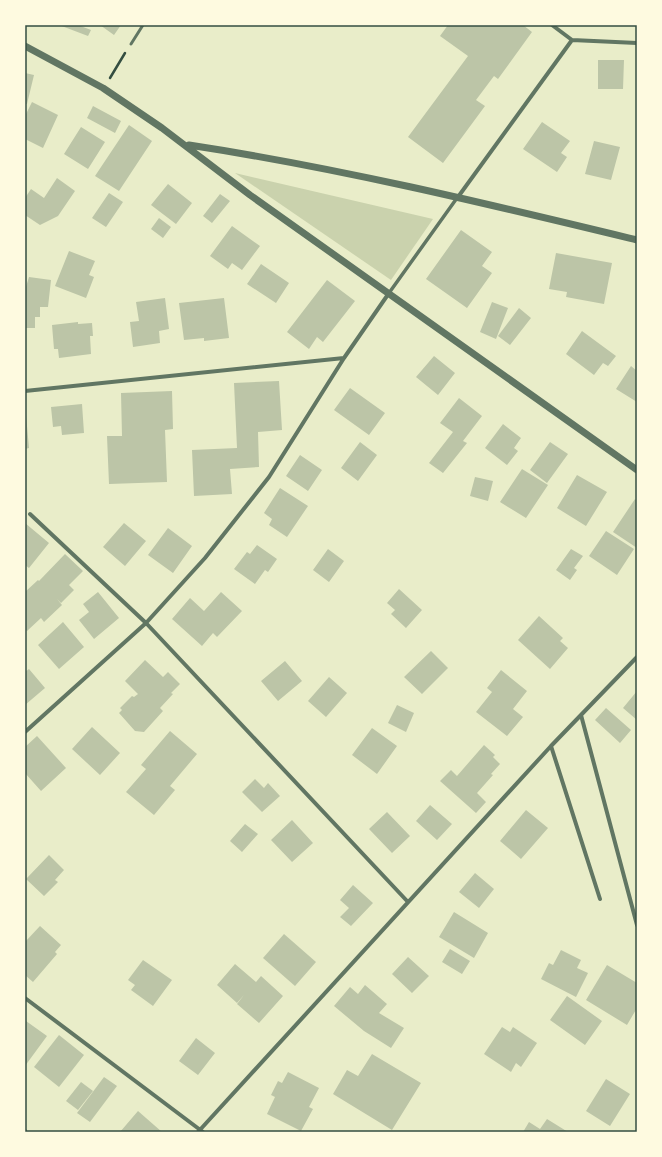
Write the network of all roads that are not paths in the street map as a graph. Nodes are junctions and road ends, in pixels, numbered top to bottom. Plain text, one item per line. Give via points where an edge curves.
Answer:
1 (143, 25) edge
2 (552, 25) edge
3 (572, 40) junction
4 (637, 42) edge
5 (131, 44) road end
6 (25, 46) edge
7 (186, 145) junction
8 (458, 197) junction
9 (637, 240) edge
10 (389, 293) junction
11 (344, 358) junction
12 (25, 391) edge
13 (637, 470) edge
14 (30, 514) dead end
15 (146, 623) junction
16 (637, 657) edge
17 (581, 715) junction
18 (25, 732) edge
19 (551, 746) junction
20 (600, 899) dead end
21 (408, 902) junction
22 (637, 925) edge
23 (25, 998) edge
24 (200, 1131) edge

1 - 5 lane
2 - 3 street
3 - 4 street
3 - 8 street
6 - 7 street via 103,88
7 - 8 street via 329,170
7 - 10 street via 250,195
8 - 9 street
8 - 10 street
10 - 11 street
10 - 13 street
11 - 12 street
11 - 15 street via 269,477 205,558
14 - 15 street
15 - 18 street
15 - 21 street
16 - 17 street
17 - 19 street
17 - 22 street
19 - 20 street
19 - 21 street
21 - 24 street
23 - 24 street

